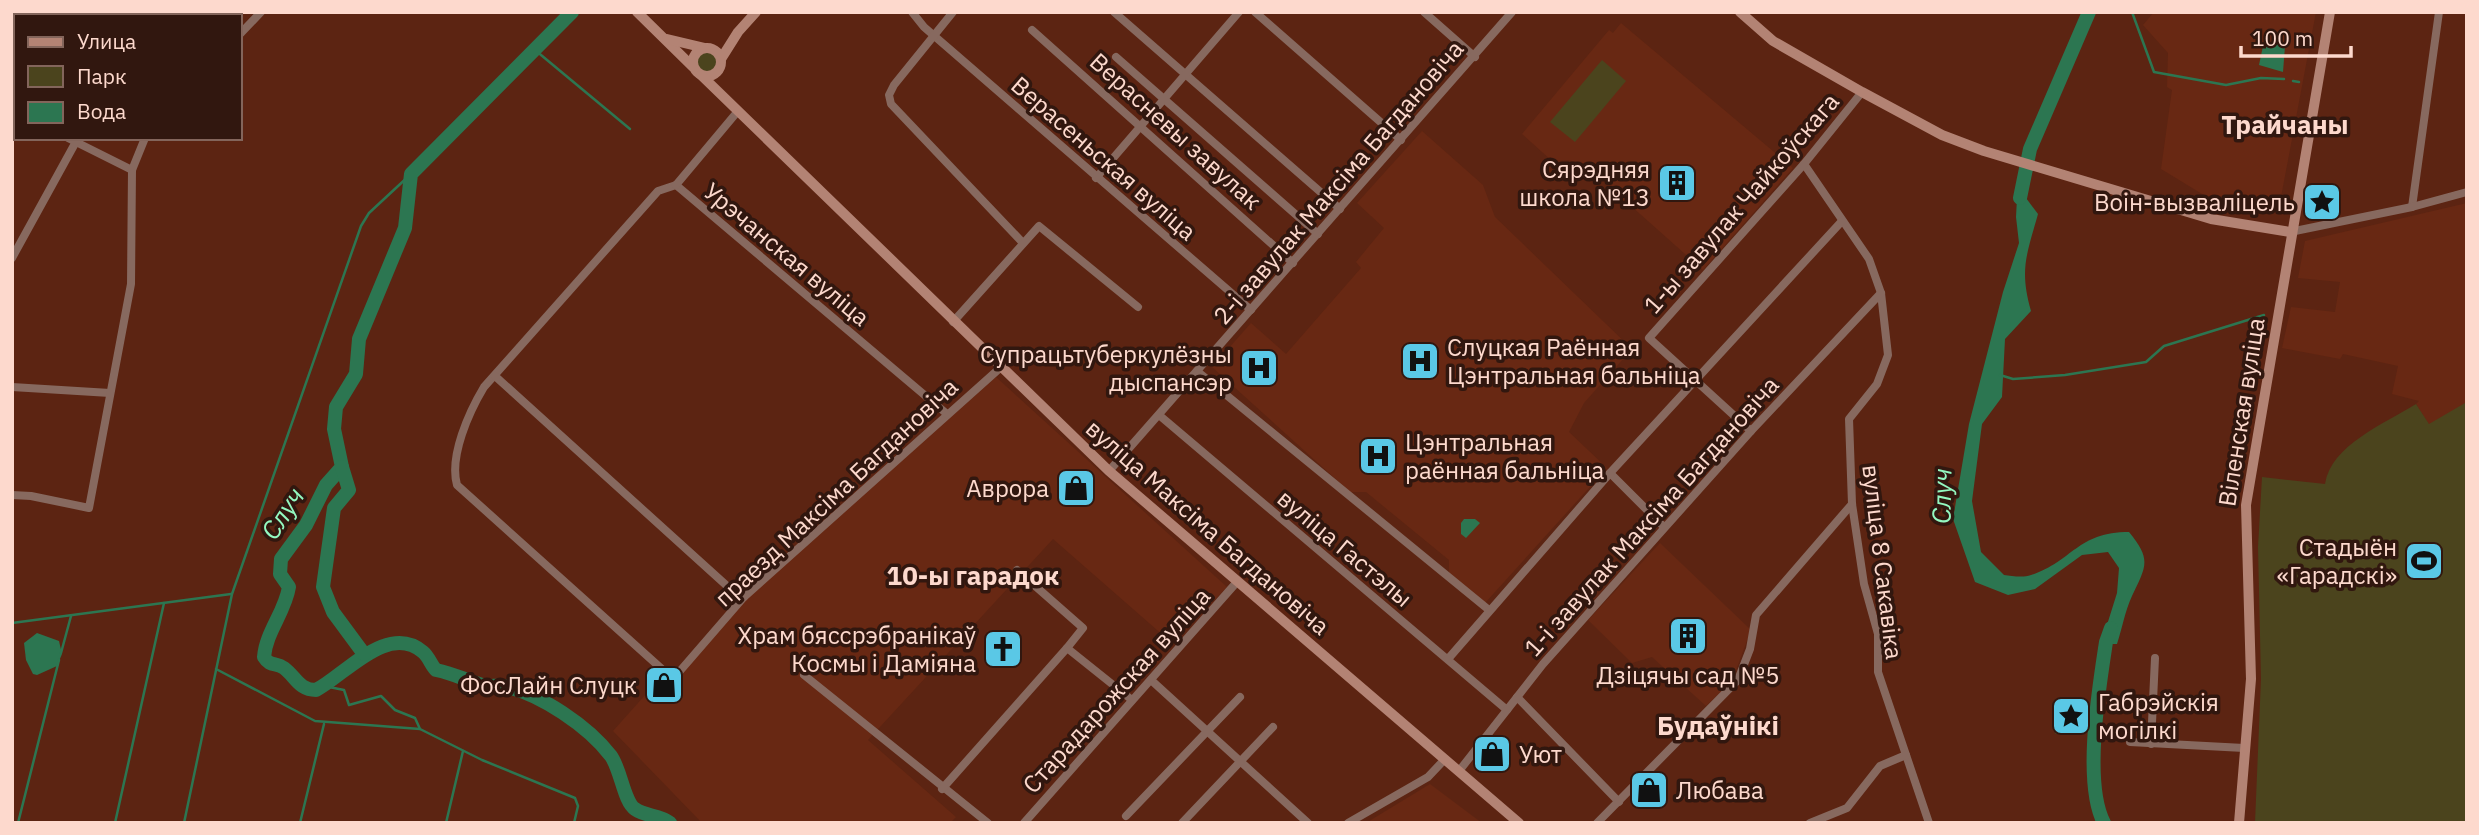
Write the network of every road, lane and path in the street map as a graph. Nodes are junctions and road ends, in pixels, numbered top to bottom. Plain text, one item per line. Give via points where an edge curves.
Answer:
1 (15, 12) edge
2 (261, 12) edge
3 (637, 12) edge
4 (756, 12) edge
5 (912, 12) edge
6 (953, 12) edge
7 (1114, 12) edge
8 (1239, 12) edge
9 (1255, 12) edge
10 (1424, 12) edge
11 (1512, 12) edge
12 (1740, 12) edge
13 (2330, 12) edge
14 (2439, 12) edge
15 (12, 17) edge
16 (1032, 30) dead end
17 (242, 32) edge
18 (738, 32) junction
19 (933, 34) junction
20 (661, 36) junction
21 (707, 48) junction
22 (1116, 57) dead end
23 (1475, 57) junction
24 (720, 63) junction
25 (697, 71) junction
26 (1187, 73) junction
27 (1862, 92) junction
28 (1164, 98) junction
29 (734, 108) junction
30 (1141, 125) junction
31 (73, 140) edge
32 (76, 140) edge
33 (144, 140) edge
34 (1401, 140) junction
35 (1804, 164) junction
36 (132, 170) junction
37 (1096, 178) junction
38 (676, 186) junction
39 (2467, 192) edge
40 (2412, 207) junction
41 (1340, 209) junction
42 (1843, 221) junction
43 (2290, 232) junction
44 (1318, 234) junction
45 (1023, 243) junction
46 (12, 258) edge
47 (1293, 263) junction
48 (1881, 293) junction
49 (1138, 307) dead end
50 (1251, 310) junction
51 (953, 322) junction
52 (1000, 368) junction
53 (1197, 371) junction
54 (495, 376) junction
55 (1695, 382) junction
56 (12, 387) edge
57 (110, 393) junction
58 (947, 414) junction
59 (1159, 415) junction
60 (1751, 432) junction
61 (1109, 471) junction
62 (1611, 473) junction
63 (12, 495) edge
64 (1852, 504) junction
65 (1664, 527) junction
66 (1017, 570) dead end
67 (1236, 583) junction
68 (744, 597) junction
69 (1489, 610) junction
70 (1067, 648) junction
71 (2155, 658) dead end
72 (1448, 659) junction
73 (804, 675) dead end
74 (673, 679) joint
75 (1152, 680) junction
76 (1517, 697) junction
77 (1240, 698) dead end
78 (1132, 701) junction
79 (1507, 710) junction
80 (1273, 727) dead end
81 (1207, 730) junction
82 (2130, 742) dead end
83 (2151, 744) junction
84 (2244, 748) junction
85 (1906, 755) junction
86 (1445, 759) junction
87 (1240, 760) junction
88 (1459, 771) junction
89 (942, 789) junction
90 (1619, 802) junction
91 (1126, 816) dead end
92 (988, 823) edge
93 (1024, 823) edge
94 (1182, 823) edge
95 (1308, 823) edge
96 (1348, 823) edge
97 (1519, 823) edge
98 (1597, 823) edge
99 (1810, 823) edge
100 (1928, 823) edge
101 (2239, 823) edge

1 - 15 street
2 - 17 street
3 - 20 main road, вуліца Максіма Багдановіча
4 - 18 main road
5 - 19 street, Верасеньская вуліца
6 - 19 street
7 - 26 street
8 - 26 street
9 - 34 street
10 - 23 street
11 - 23 street, 2-і завулак Максіма Багдановіча
12 - 27 main road via 1773,41
13 - 43 main road, Віленская вуліца
14 - 40 street
16 - 30 street, Верасневы завулак
18 - 21 main road
18 - 24 main road
19 - 37 street, Верасеньская вуліца
19 - 45 street via 894,85 891,104
20 - 21 main road, вуліца Максіма Багдановіча via 681,45
20 - 25 main road, вуліца Максіма Багдановіча
21 - 24 main road
21 - 25 main road via 694,55
22 - 28 street
23 - 34 street, 2-і завулак Максіма Багдановіча
24 - 25 main road via 712,75
24 - 29 main road
25 - 29 main road, вуліца Максіма Багдановіча
26 - 28 street
26 - 41 street
27 - 35 street, 1-ы завулак Чайкоўскага
27 - 43 main road via 1942,135 1990,154 2211,219
28 - 30 street
28 - 44 street
29 - 38 street
29 - 51 main road, вуліца Максіма Багдановіча
30 - 37 street
30 - 47 street, Верасневы завулак
31 - 46 street
32 - 36 street
33 - 36 street
34 - 41 street, 2-і завулак Максіма Багдановіча
35 - 42 street, вуліца 8 Сакавіка
35 - 55 street, 1-ы завулак Чайкоўскага via 1648,338
36 - 57 street via 131,284
37 - 50 street, Верасеньская вуліца
38 - 54 street, Урэчанская вуліца via 658,191
38 - 58 street, Урэчанская вуліца
39 - 40 street
40 - 43 street
41 - 44 street, 2-і завулак Максіма Багдановіча
42 - 48 street, вуліца 8 Сакавіка via 1869,260
42 - 55 street
43 - 84 main road, Віленская вуліца via 2246,505 2251,679
44 - 47 street, 2-і завулак Максіма Багдановіча
45 - 49 street via 1039,226
45 - 51 street
47 - 50 street, 2-і завулак Максіма Багдановіча
48 - 60 street, 1-і завулак Максіма Багдановіча
48 - 64 street, вуліца 8 Сакавіка via 1888,355 1877,384 1849,419
50 - 53 street, 2-і завулак Максіма Багдановіча
51 - 52 main road, вуліца Максіма Багдановіча
52 - 58 street, праезд Максіма Багдановіча
52 - 61 main road, вуліца Максіма Багдановіча
53 - 59 street, 2-і завулак Максіма Багдановіча
53 - 69 street
54 - 68 street
54 - 74 street, Урэчанская вуліца via 475,402 458,453 457,485
55 - 60 street
55 - 62 street
56 - 57 street
57 - 63 street via 89,508
58 - 68 street, праезд Максіма Багдановіча
59 - 61 street, 2-і завулак Максіма Багдановіча
59 - 72 street, вуліца Гастэлы
60 - 65 street, 1-і завулак Максіма Багдановіча
61 - 67 main road, вуліца Максіма Багдановіча
62 - 65 street
62 - 69 street
64 - 85 street, вуліца 8 Сакавіка via 1864,584 1878,634 1878,672
64 - 90 street via 1756,615 1738,680
65 - 76 street, 1-і завулак Максіма Багдановіча
66 - 70 street via 1083,628
67 - 75 street, Старадарожская вуліца
67 - 86 main road, вуліца Максіма Багдановіча
68 - 74 street, праезд Максіма Багдановіча
69 - 72 street
70 - 78 street
70 - 89 street
71 - 83 street
72 - 79 street, вуліца Гастэлы
73 - 89 street
75 - 78 street, Старадарожская вуліца
75 - 81 street
76 - 79 street, 1-і завулак Максіма Багдановіча
76 - 90 street
77 - 81 street
78 - 93 street, Старадарожская вуліца
79 - 88 street, 1-і завулак Максіма Багдановіча
80 - 87 street
81 - 87 street
81 - 91 street
82 - 83 street
83 - 84 street
84 - 101 main road, Віленская вуліца
85 - 99 street via 1880,766 1847,808
85 - 100 street, вуліца 8 Сакавіка
86 - 88 main road, вуліца Максіма Багдановіча
86 - 96 street via 1428,777
87 - 94 street
87 - 95 street
88 - 97 main road, вуліца Максіма Багдановіча
89 - 92 street
90 - 98 street

